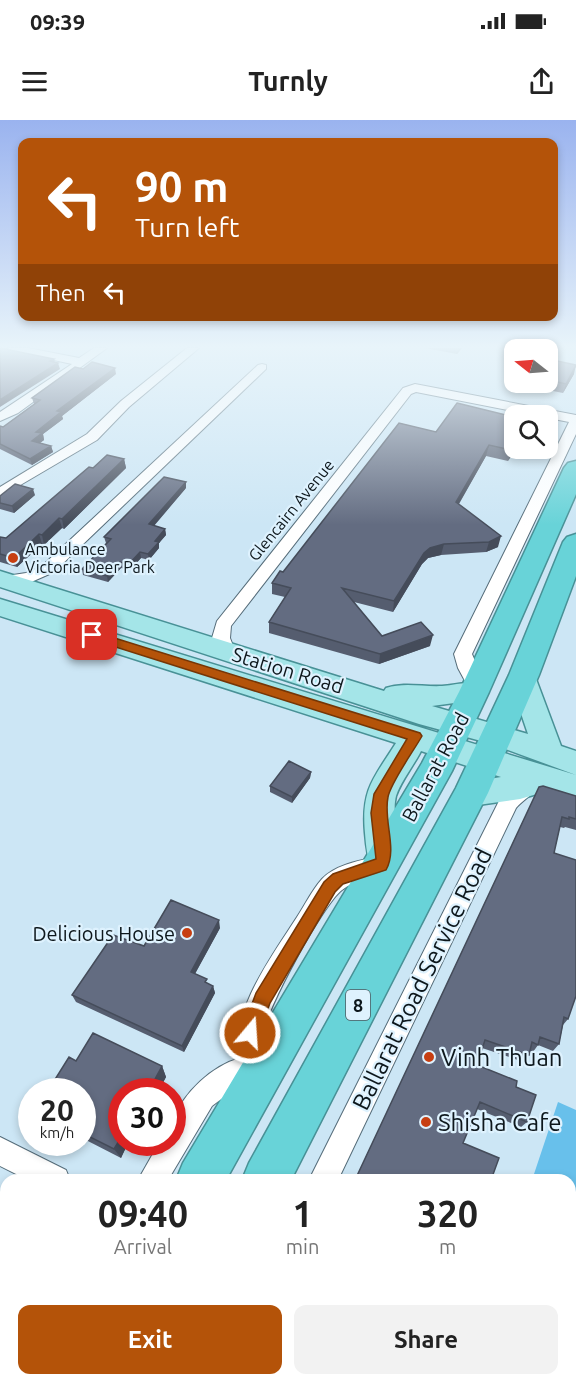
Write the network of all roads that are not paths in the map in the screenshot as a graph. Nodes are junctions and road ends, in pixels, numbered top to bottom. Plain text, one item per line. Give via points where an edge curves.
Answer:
1 (18, 407) edge
2 (122, 407) edge
3 (221, 407) edge
4 (396, 407) edge
5 (511, 407) edge
6 (0, 417) edge
7 (576, 420) edge
8 (568, 468) edge
9 (0, 493) edge
10 (576, 542) edge
11 (45, 581) junction
12 (2, 589) edge
13 (226, 651) junction
14 (523, 678) junction
15 (476, 689) junction
16 (360, 693) junction
17 (440, 736) junction
18 (485, 762) junction
19 (556, 764) edge
20 (576, 788) edge
21 (260, 1074) junction
22 (0, 1151) edge
23 (44, 1174) edge
24 (156, 1174) edge
25 (203, 1174) edge
26 (269, 1174) edge
27 (326, 1174) edge

1 - 6 street
2 - 9 street via 92,437
3 - 11 street
4 - 13 street, Glencairn Avenue via 222,625
5 - 7 street, Glencairn Avenue
7 - 8 street
8 - 15 highway, Ballarat Road
10 - 14 highway, Ballarat Road / 8
11 - 12 main road, Station Road
11 - 13 main road, Station Road
12 - 17 main road, Station Road
13 - 16 main road, Station Road
14 - 18 highway, Ballarat Road / 8
14 - 19 main road
15 - 16 main road via 441,696
15 - 17 highway, Ballarat Road
16 - 17 main road, Station Road
17 - 18 main road, Station Road
17 - 21 highway, Ballarat Road via 382,862
18 - 19 main road
18 - 19 main road, Station Road
18 - 26 highway, Ballarat Road / 8
19 - 20 main road, Station Road
19 - 27 street, Ballarat Road Service Road via 508,803
21 - 24 street via 239,1071 207,1093
21 - 25 highway, Ballarat Road
22 - 23 street

